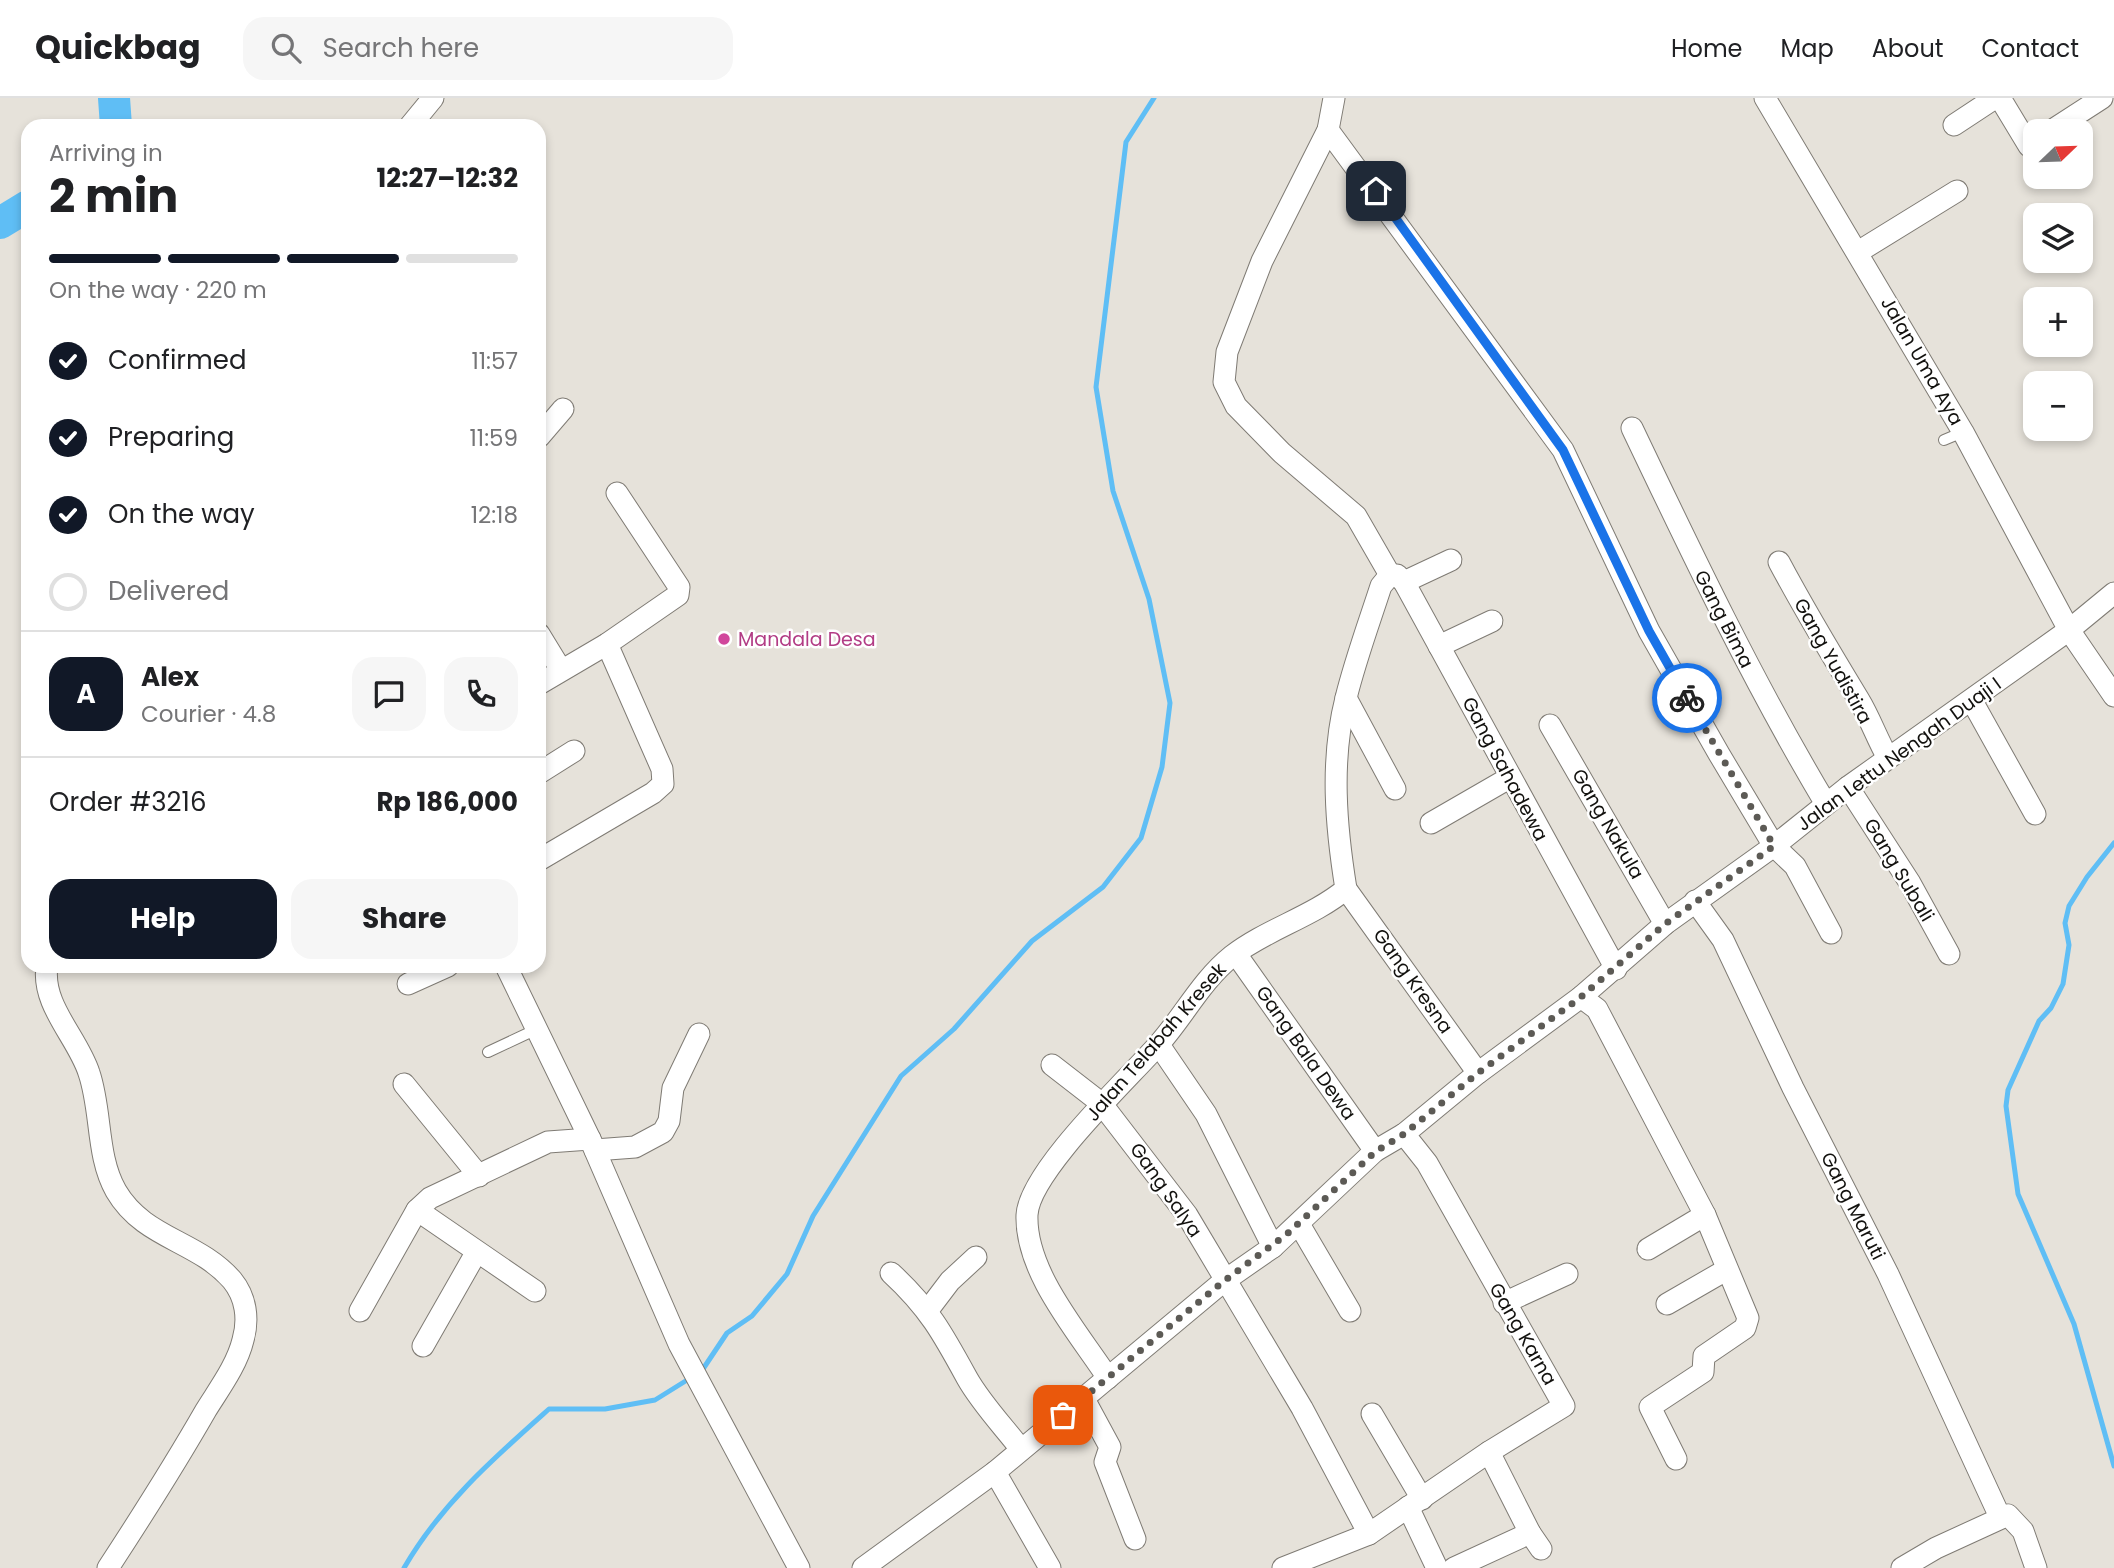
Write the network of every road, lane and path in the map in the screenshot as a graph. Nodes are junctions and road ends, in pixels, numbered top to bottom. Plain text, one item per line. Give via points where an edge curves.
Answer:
1 (433, 98) edge
2 (1334, 98) edge
3 (1765, 98) edge
4 (1995, 98) edge
5 (2000, 98) edge
6 (2102, 98) edge
7 (416, 119) edge
8 (2070, 119) edge
9 (1954, 125) dead end
10 (1328, 130) junction
11 (2023, 136) edge
12 (1956, 191) dead end
13 (1858, 252) junction
14 (564, 409) dead end
15 (1632, 428) dead end
16 (546, 429) edge
17 (617, 493) dead end
18 (1451, 560) dead end
19 (1779, 562) dead end
20 (1397, 579) junction
21 (2114, 593) edge
22 (1492, 621) dead end
23 (2070, 630) junction
24 (607, 644) junction
25 (546, 645) edge
26 (1439, 646) junction
27 (561, 670) junction
28 (546, 680) edge
29 (2114, 696) edge
30 (1346, 698) junction
31 (1972, 701) junction
32 (1550, 724) dead end
33 (574, 751) dead end
34 (1888, 758) junction
35 (546, 769) edge
36 (1509, 778) junction
37 (1848, 787) junction
38 (1395, 789) dead end
39 (1826, 804) junction
40 (2035, 814) dead end
41 (1431, 823) dead end
42 (1774, 846) junction
43 (546, 856) edge
44 (1346, 890) junction
45 (1695, 901) junction
46 (1665, 924) junction
47 (1831, 933) dead end
48 (1236, 954) junction
49 (1949, 954) dead end
50 (1616, 970) junction
51 (47, 973) edge
52 (432, 973) edge
53 (509, 973) edge
54 (408, 984) dead end
55 (1581, 997) junction
56 (537, 1029) junction
57 (699, 1034) dead end
58 (1159, 1045) junction
59 (488, 1052) dead end
60 (1052, 1065) dead end
61 (1478, 1073) junction
62 (404, 1084) dead end
63 (1101, 1103) junction
64 (1404, 1134) junction
65 (592, 1144) junction
66 (1375, 1152) junction
67 (479, 1176) junction
68 (417, 1210) junction
69 (1705, 1215) junction
70 (1299, 1224) junction
71 (1273, 1247) junction
72 (1648, 1249) dead end
73 (476, 1253) junction
74 (976, 1257) dead end
75 (1726, 1270) junction
76 (891, 1273) dead end
77 (1567, 1274) dead end
78 (1224, 1281) junction
79 (535, 1291) dead end
80 (1504, 1303) junction
81 (1667, 1304) dead end
82 (928, 1310) junction
83 (360, 1311) dead end
84 (1350, 1311) dead end
85 (423, 1346) dead end
86 (1108, 1378) junction
87 (1084, 1399) junction
88 (1371, 1414) dead end
89 (1020, 1448) junction
90 (1489, 1452) junction
91 (1676, 1459) dead end
92 (995, 1472) junction
93 (1415, 1503) junction
94 (2000, 1517) junction
95 (1369, 1534) junction
96 (1135, 1539) dead end
97 (795, 1566) edge
98 (108, 1568) edge
99 (863, 1568) edge
100 (1050, 1568) edge
101 (1283, 1568) edge
102 (1437, 1568) edge
103 (1454, 1568) edge
104 (1902, 1568) edge
105 (2036, 1568) edge

1 - 7 street
2 - 10 street, Gang Sahadewa
3 - 13 street, Jalan Uma Aya
4 - 9 street
5 - 11 street
6 - 8 street
10 - 20 street, Gang Sahadewa via 1262,261 1227,352 1224,382 1236,406 1282,453 1356,516
10 - 42 street via 1563,450 1649,631
12 - 13 street
13 - 23 street, Jalan Uma Aya via 1954,436
14 - 16 street
15 - 39 street, Gang Bima via 1725,623
17 - 24 street via 679,592 674,600
18 - 20 street
19 - 34 street, Gang Yudistira
20 - 26 street, Gang Sahadewa
20 - 30 street via 1381,586
21 - 23 street, Jalan Lettu Nengah Duaji I
22 - 26 street
23 - 29 street, Jalan Uma Aya
23 - 31 street, Jalan Lettu Nengah Duaji I
24 - 27 street
24 - 43 street via 662,769 663,784
25 - 27 street
26 - 36 street, Gang Sahadewa
27 - 28 street
30 - 38 street
30 - 44 street via 1340,727 1337,823
31 - 34 street, Jalan Lettu Nengah Duaji I
31 - 40 street
32 - 46 street, Gang Nakula
33 - 35 street
34 - 37 street, Jalan Lettu Nengah Duaji I
36 - 41 street
36 - 50 street, Gang Sahadewa
37 - 39 street, Jalan Lettu Nengah Duaji I
37 - 49 street, Gang Subali
39 - 42 street, Jalan Lettu Nengah Duaji I
42 - 45 street, Jalan Lettu Nengah Duaji I
42 - 47 street via 1795,866
44 - 48 street, Jalan Telabah Kresek
44 - 61 street, Gang Kresna
45 - 46 street, Jalan Lettu Nengah Duaji I
45 - 94 street, Gang Maruti via 1723,940 1888,1274
46 - 50 street, Jalan Lettu Nengah Duaji I
48 - 58 street, Jalan Telabah Kresek via 1210,976
48 - 66 street, Gang Bala Dewa
50 - 55 street, Jalan Lettu Nengah Duaji I
51 - 98 street via 49,995 92,1081 103,1154 114,1187 141,1223 206,1256 222,1270 243,1295 246,1311 243,1340 231,1368
52 - 54 street
53 - 56 street
55 - 61 street, Jalan Lettu Nengah Duaji I
55 - 69 street via 1597,1009
56 - 59 lane
56 - 65 street
57 - 65 street via 673,1088 663,1132 635,1147
58 - 63 street, Jalan Telabah Kresek
58 - 71 street via 1206,1114
60 - 63 street, Gang Salya
61 - 64 street, Jalan Lettu Nengah Duaji I
62 - 67 street
63 - 78 street, Gang Salya via 1181,1206
63 - 86 street, Jalan Telabah Kresek via 1034,1191 1027,1213 1038,1270
64 - 66 street, Jalan Lettu Nengah Duaji I
64 - 80 street, Gang Karna via 1427,1164
65 - 67 street via 548,1142
65 - 97 street via 680,1344
66 - 70 street, Jalan Lettu Nengah Duaji I
67 - 68 street via 430,1198
68 - 73 street
68 - 83 street
69 - 72 street
69 - 75 street
70 - 71 street, Jalan Lettu Nengah Duaji I
70 - 84 street
71 - 78 street, Jalan Lettu Nengah Duaji I
73 - 79 street
73 - 85 street
74 - 82 street via 944,1287
75 - 81 street
75 - 91 street via 1747,1325 1704,1356 1703,1372 1650,1407
76 - 82 street
77 - 80 street
78 - 86 street, Jalan Lettu Nengah Duaji I
78 - 95 street, Gang Salya via 1302,1408
80 - 90 street, Gang Karna via 1564,1406
82 - 89 street via 968,1380
86 - 87 street, Jalan Lettu Nengah Duaji I
87 - 89 street, Jalan Lettu Nengah Duaji I
87 - 96 street via 1110,1447 1105,1462
88 - 93 street
89 - 92 street, Jalan Lettu Nengah Duaji I
90 - 93 street, Gang Karna
90 - 103 street via 1536,1541
92 - 99 street, Jalan Lettu Nengah Duaji I
92 - 100 street
93 - 95 street, Gang Karna
93 - 102 street
94 - 104 street
94 - 105 street via 2007,1515 2018,1523
95 - 101 street, Gang Karna

